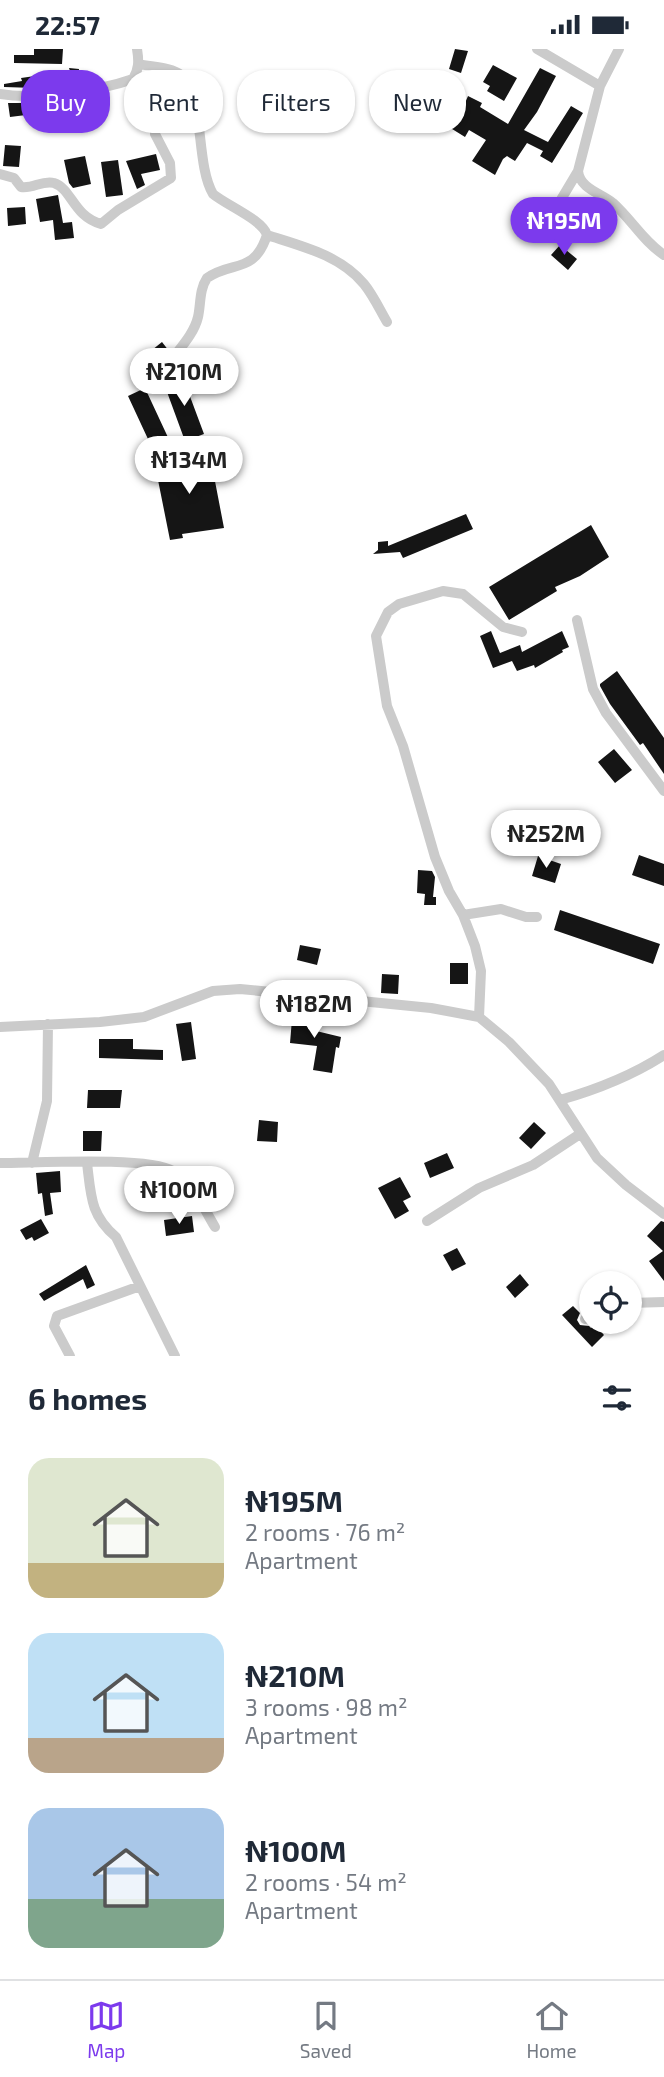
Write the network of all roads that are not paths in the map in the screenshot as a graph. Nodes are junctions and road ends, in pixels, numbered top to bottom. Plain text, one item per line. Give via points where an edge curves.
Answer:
1 (137, 49) edge
2 (537, 49) edge
3 (619, 49) edge
4 (138, 69) junction
5 (600, 86) junction
6 (0, 94) edge
7 (578, 171) junction
8 (0, 174) edge
9 (532, 230) dead end
10 (267, 235) junction
11 (664, 255) edge
12 (387, 323) dead end
13 (170, 362) dead end
14 (577, 620) dead end
15 (522, 632) dead end
16 (664, 791) edge
17 (463, 915) junction
18 (537, 917) dead end
19 (479, 1017) junction
20 (48, 1024) junction
21 (0, 1027) edge
22 (664, 1055) edge
23 (581, 1094) junction
24 (560, 1100) junction
25 (569, 1116) junction
26 (580, 1134) junction
27 (0, 1163) edge
28 (32, 1163) junction
29 (87, 1163) junction
30 (664, 1214) edge
31 (428, 1221) dead end
32 (215, 1227) dead end
33 (140, 1286) junction
34 (664, 1302) edge
35 (642, 1303) edge
36 (70, 1356) edge
37 (175, 1356) edge

1 - 4 street
2 - 5 street
3 - 5 street
4 - 6 street via 133,79 116,85 23,97
4 - 8 street via 172,178 101,224 89,221 55,183 26,188
4 - 10 street via 184,76 196,103 208,187
5 - 7 street
7 - 9 street via 550,218
7 - 11 street via 582,182 612,203 648,245
10 - 12 street via 316,251 348,268 365,285
10 - 13 street via 259,254 207,278 192,332
14 - 16 street via 593,689
15 - 17 street via 503,627 463,594 443,591 399,604 388,612 376,636 387,706 435,857
17 - 18 street via 501,909
17 - 19 street via 481,971
19 - 20 street via 240,989 214,991 144,1017
19 - 24 street via 525,1059
20 - 21 street
20 - 28 street via 47,1101
22 - 23 street
23 - 24 street
23 - 25 street
24 - 25 street
25 - 26 street
26 - 30 street via 597,1158
26 - 31 street via 533,1165 479,1188
27 - 28 street
28 - 29 street
29 - 32 street via 141,1163 173,1171 192,1189
29 - 33 street via 93,1206 102,1225 116,1237
33 - 36 street via 57,1316 54,1326
33 - 37 street
34 - 35 street

